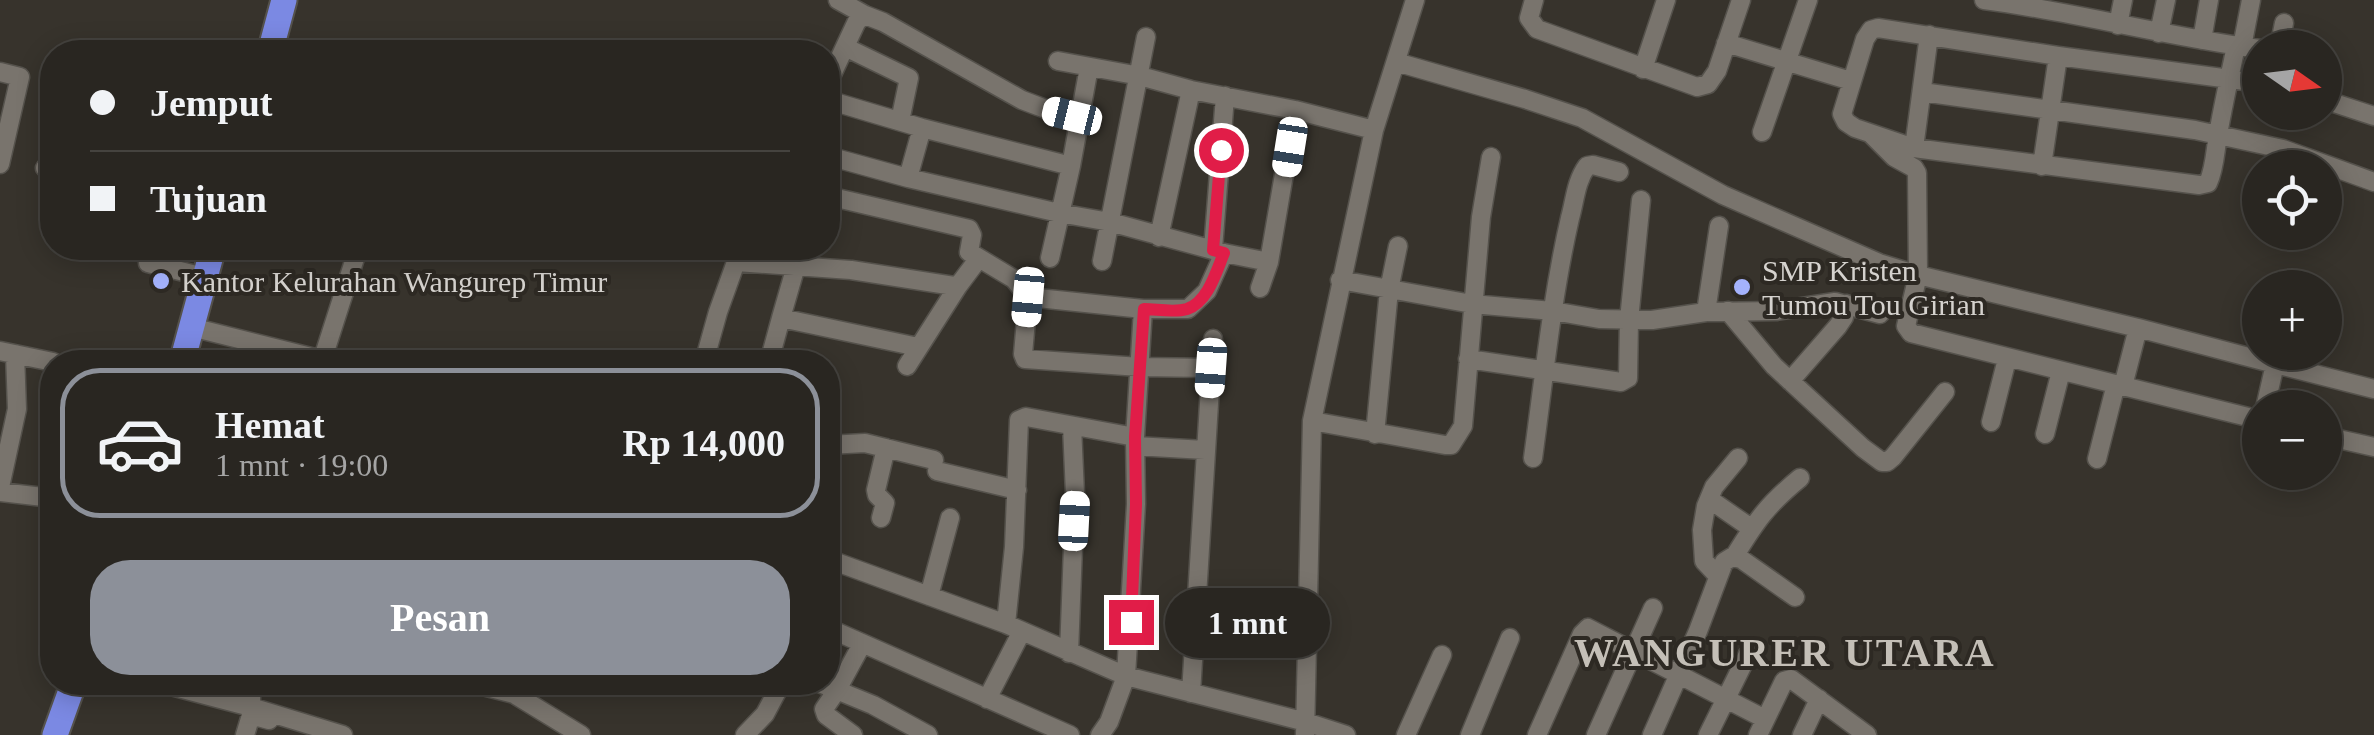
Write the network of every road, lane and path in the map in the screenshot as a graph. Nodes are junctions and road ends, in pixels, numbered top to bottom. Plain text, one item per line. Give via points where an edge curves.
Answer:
1 (284, 0) edge
2 (838, 0) edge
3 (1415, 0) edge
4 (1534, 0) edge
5 (1645, 0) edge
6 (1741, 0) edge
7 (1808, 0) edge
8 (1984, 0) edge
9 (2123, 0) edge
10 (2166, 0) edge
11 (2209, 0) edge
12 (2251, 0) edge
13 (1665, 3) edge
14 (2065, 6) edge
15 (864, 15) junction
16 (2284, 22) dead end
17 (2118, 25) junction
18 (2248, 30) edge
19 (2282, 30) edge
20 (2159, 33) junction
21 (1929, 36) junction
22 (1146, 37) dead end
23 (273, 40) edge
24 (2202, 40) junction
25 (1726, 43) junction
26 (2242, 46) edge
27 (845, 47) junction
28 (2242, 54) edge
29 (2058, 56) junction
30 (840, 58) edge
31 (1058, 61) dead end
32 (1786, 61) junction
33 (1396, 62) junction
34 (1089, 67) junction
35 (1643, 69) junction
36 (0, 72) edge
37 (1140, 76) junction
38 (2230, 77) junction
39 (2242, 79) edge
40 (1851, 81) junction
41 (1191, 90) junction
42 (1922, 92) junction
43 (1225, 96) junction
44 (840, 103) edge
45 (2342, 106) edge
46 (2051, 109) junction
47 (1295, 110) junction
48 (2374, 116) edge
49 (1080, 117) junction
50 (900, 120) junction
51 (922, 128) junction
52 (1374, 130) junction
53 (1762, 132) dead end
54 (2218, 134) junction
55 (1872, 135) junction
56 (1914, 148) junction
57 (1491, 157) dead end
58 (840, 159) edge
59 (0, 164) edge
60 (1071, 166) junction
61 (2042, 166) junction
62 (1619, 172) dead end
63 (908, 178) junction
64 (2374, 182) edge
65 (840, 199) edge
66 (1641, 200) dead end
67 (1059, 214) junction
68 (1110, 222) junction
69 (1720, 226) dead end
70 (1159, 237) junction
71 (1398, 246) dead end
72 (1218, 251) junction
73 (979, 258) junction
74 (1050, 258) dead end
75 (209, 260) edge
76 (354, 260) edge
77 (736, 260) edge
78 (764, 260) edge
79 (1102, 261) dead end
80 (1269, 262) junction
81 (148, 263) dead end
82 (796, 266) junction
83 (1918, 275) junction
84 (204, 277) junction
85 (1340, 280) junction
86 (958, 286) junction
87 (1260, 288) dead end
88 (1389, 290) junction
89 (1028, 297) junction
90 (1472, 304) junction
91 (1846, 304) junction
92 (1144, 309) junction
93 (1554, 311) junction
94 (1728, 311) junction
95 (1706, 312) junction
96 (1880, 314) dead end
97 (781, 318) junction
98 (1629, 320) junction
99 (191, 327) junction
100 (2138, 328) junction
101 (1213, 339) dead end
102 (918, 347) junction
103 (185, 350) edge
104 (280, 350) edge
105 (325, 350) edge
106 (707, 350) edge
107 (773, 350) edge
108 (8, 353) edge
109 (2242, 355) edge
110 (2008, 358) junction
111 (40, 359) edge
112 (1468, 359) junction
113 (907, 366) dead end
114 (1140, 367) junction
115 (1211, 368) junction
116 (2299, 370) edge
117 (2062, 371) junction
118 (1546, 372) junction
119 (1790, 381) junction
120 (2119, 385) junction
121 (2374, 389) edge
122 (1946, 392) dead end
123 (2242, 416) edge
124 (1312, 421) junction
125 (1991, 422) dead end
126 (1072, 426) junction
127 (1375, 434) junction
128 (2045, 434) dead end
129 (2342, 440) edge
130 (1135, 441) junction
131 (840, 444) edge
132 (886, 448) junction
133 (2374, 448) edge
134 (1205, 450) junction
135 (1534, 458) dead end
136 (1738, 458) dead end
137 (2097, 459) dead end
138 (1800, 478) dead end
139 (0, 489) edge
140 (1017, 490) junction
141 (40, 496) edge
142 (1710, 499) junction
143 (881, 518) dead end
144 (950, 518) dead end
145 (1751, 528) junction
146 (1734, 557) junction
147 (840, 563) edge
148 (1718, 576) junction
149 (929, 596) junction
150 (1795, 597) dead end
151 (1653, 608) dead end
152 (1014, 627) junction
153 (840, 634) edge
154 (1510, 638) dead end
155 (862, 644) junction
156 (1633, 652) junction
157 (1069, 653) junction
158 (1748, 654) dead end
159 (1442, 655) dead end
160 (1126, 676) junction
161 (1679, 676) junction
162 (840, 684) edge
163 (840, 691) edge
164 (1191, 693) junction
165 (69, 695) edge
166 (205, 695) edge
167 (251, 695) edge
168 (516, 695) edge
169 (775, 695) edge
170 (833, 695) edge
171 (1726, 697) junction
172 (1819, 698) junction
173 (986, 699) junction
174 (251, 707) junction
175 (1762, 727) edge
176 (1306, 728) edge
177 (308, 731) edge
178 (55, 735) edge
179 (245, 735) edge
180 (343, 735) edge
181 (581, 735) edge
182 (744, 735) edge
183 (853, 735) edge
184 (928, 735) edge
185 (1070, 735) edge
186 (1100, 735) edge
187 (1346, 735) edge
188 (1406, 735) edge
189 (1470, 735) edge
190 (1537, 735) edge
191 (1596, 735) edge
192 (1652, 735) edge
193 (1708, 735) edge
194 (1802, 735) edge
195 (1867, 735) edge

1 - 23 highway
2 - 15 street
3 - 33 street
4 - 35 street via 1529,18 1537,29
5 - 13 street
6 - 25 street
7 - 32 street
8 - 14 street
9 - 17 street
10 - 20 street
11 - 24 street
12 - 18 street
13 - 35 street
14 - 17 street
15 - 27 street
15 - 49 street via 1022,100
16 - 19 street
17 - 20 street
20 - 24 street
21 - 29 street
21 - 40 street via 1871,30
21 - 42 street
22 - 37 street
24 - 26 street
25 - 32 street
25 - 35 street via 1717,71 1702,86
27 - 30 street
27 - 50 street via 909,78
28 - 38 street
29 - 38 street
29 - 46 street
31 - 34 street
32 - 40 street
32 - 53 street
33 - 52 street
33 - 83 street via 1582,118 1723,195
34 - 37 street
34 - 49 street
36 - 59 street via 20,78
37 - 41 street
37 - 68 street
38 - 39 street
38 - 54 street
40 - 55 street via 1843,118
41 - 43 street
41 - 70 street
42 - 46 street
42 - 56 street
43 - 47 street
43 - 72 street
44 - 50 street
45 - 48 street
46 - 54 street
46 - 61 street
47 - 52 street
47 - 80 street
49 - 60 street
50 - 51 street
51 - 60 street
51 - 63 street
52 - 85 street
54 - 61 street via 2211,176 2199,185
54 - 64 street
55 - 56 street
55 - 83 street via 1917,173
56 - 61 street
57 - 90 street
58 - 63 street
60 - 67 street
62 - 93 street via 1593,165 1584,170
63 - 67 street
65 - 73 street via 970,229 969,252
66 - 98 street
67 - 68 street
67 - 74 street
68 - 70 street
68 - 79 street
69 - 95 street
70 - 72 street
71 - 88 street
72 - 80 street
72 - 92 street via 1199,301 1188,308
73 - 86 street
73 - 89 street via 1014,279
75 - 84 highway
76 - 105 street
77 - 106 street
78 - 82 street
80 - 87 street
81 - 84 street
82 - 86 street
82 - 97 street
83 - 100 street
83 - 110 street via 1906,326 1910,334
84 - 99 highway
85 - 88 street
85 - 124 street
86 - 102 street
88 - 90 street
88 - 127 street
89 - 92 street
89 - 114 street via 1025,359
90 - 93 street
90 - 112 street
91 - 94 street
91 - 96 street
91 - 119 street via 1838,326
92 - 114 street
93 - 98 street
93 - 118 street
94 - 95 street
94 - 119 street
95 - 98 street
97 - 102 street
97 - 107 street
98 - 118 street via 1624,381
99 - 103 highway
99 - 104 street
100 - 109 street
100 - 120 street
101 - 115 street
102 - 113 street
108 - 111 street
108 - 139 street via 16,418
110 - 117 street
110 - 125 street
112 - 118 street
112 - 127 street via 1463,426 1452,445
114 - 115 street
114 - 130 street
115 - 134 street
116 - 121 street
117 - 120 street
117 - 128 street
118 - 135 street
119 - 122 street via 1882,462
120 - 123 street
120 - 137 street
124 - 127 street
124 - 176 street
126 - 130 street
126 - 140 street via 1019,420
126 - 157 street
129 - 133 street
130 - 134 street
130 - 160 street
131 - 132 street
132 - 140 street
132 - 143 street via 876,490 885,503
134 - 164 street
136 - 142 street
138 - 145 street
139 - 141 street
140 - 152 street
142 - 145 street
142 - 148 street via 1702,549
144 - 149 street
145 - 146 street
146 - 148 street
146 - 150 street
147 - 149 street
148 - 161 street
149 - 152 street
151 - 156 street
152 - 157 street
152 - 173 street
153 - 155 street
154 - 189 street
155 - 162 street
155 - 173 street
156 - 161 street
156 - 190 street via 1585,629
156 - 191 street
157 - 160 street
158 - 171 street
159 - 188 street
160 - 164 street
160 - 186 street
161 - 171 street
161 - 192 street
163 - 184 street
164 - 176 street
165 - 178 highway
166 - 174 street
167 - 174 street
168 - 181 street
169 - 182 street
170 - 183 street via 824,713
171 - 175 street
171 - 193 street
172 - 175 street via 1784,681
172 - 194 street
172 - 195 street
173 - 185 street
174 - 177 street
176 - 187 street
177 - 179 street via 251,715
177 - 180 street

